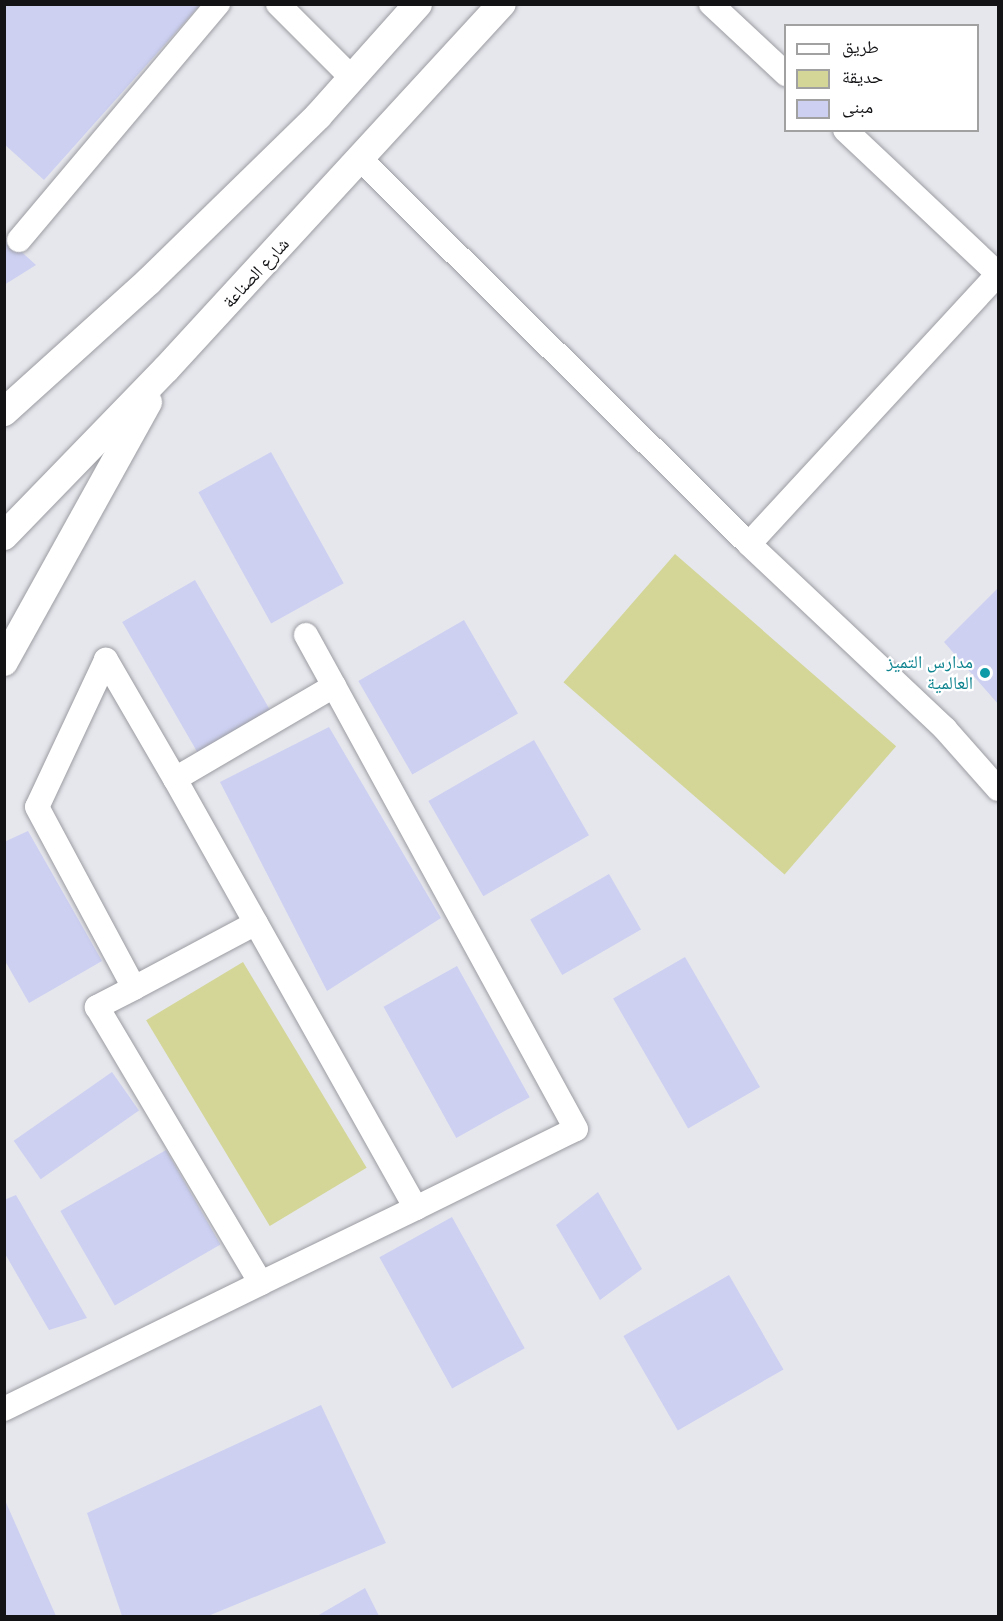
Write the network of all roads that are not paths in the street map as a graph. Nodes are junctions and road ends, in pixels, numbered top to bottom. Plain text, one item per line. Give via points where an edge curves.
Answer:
1 (218, 4) edge
2 (278, 4) edge
3 (418, 4) edge
4 (502, 4) edge
5 (711, 4) edge
6 (784, 72) edge
7 (352, 78) junction
8 (847, 132) edge
9 (361, 160) junction
10 (19, 240) dead end
11 (998, 274) edge
12 (166, 369) junction
13 (4, 412) edge
14 (4, 536) edge
15 (749, 544) junction
16 (306, 635) dead end
17 (4, 662) edge
18 (334, 686) junction
19 (175, 779) junction
20 (999, 789) edge
21 (256, 923) junction
22 (134, 988) junction
23 (416, 1208) junction
24 (261, 1283) junction
25 (4, 1409) edge

1 - 10 street
2 - 7 street
3 - 7 street
4 - 9 street, شارع الصناعة
5 - 6 street
7 - 13 street via 149,281
8 - 11 street
9 - 12 street, شارع الصناعة
9 - 15 street
11 - 15 street
12 - 14 street, شارع الصناعة
12 - 17 street
15 - 20 street via 945,729
16 - 18 street
18 - 19 street
18 - 23 street via 576,1129
19 - 21 street
19 - 22 street via 106,660 37,807
21 - 22 street
21 - 23 street
22 - 24 street via 97,1007
23 - 24 street
24 - 25 street

